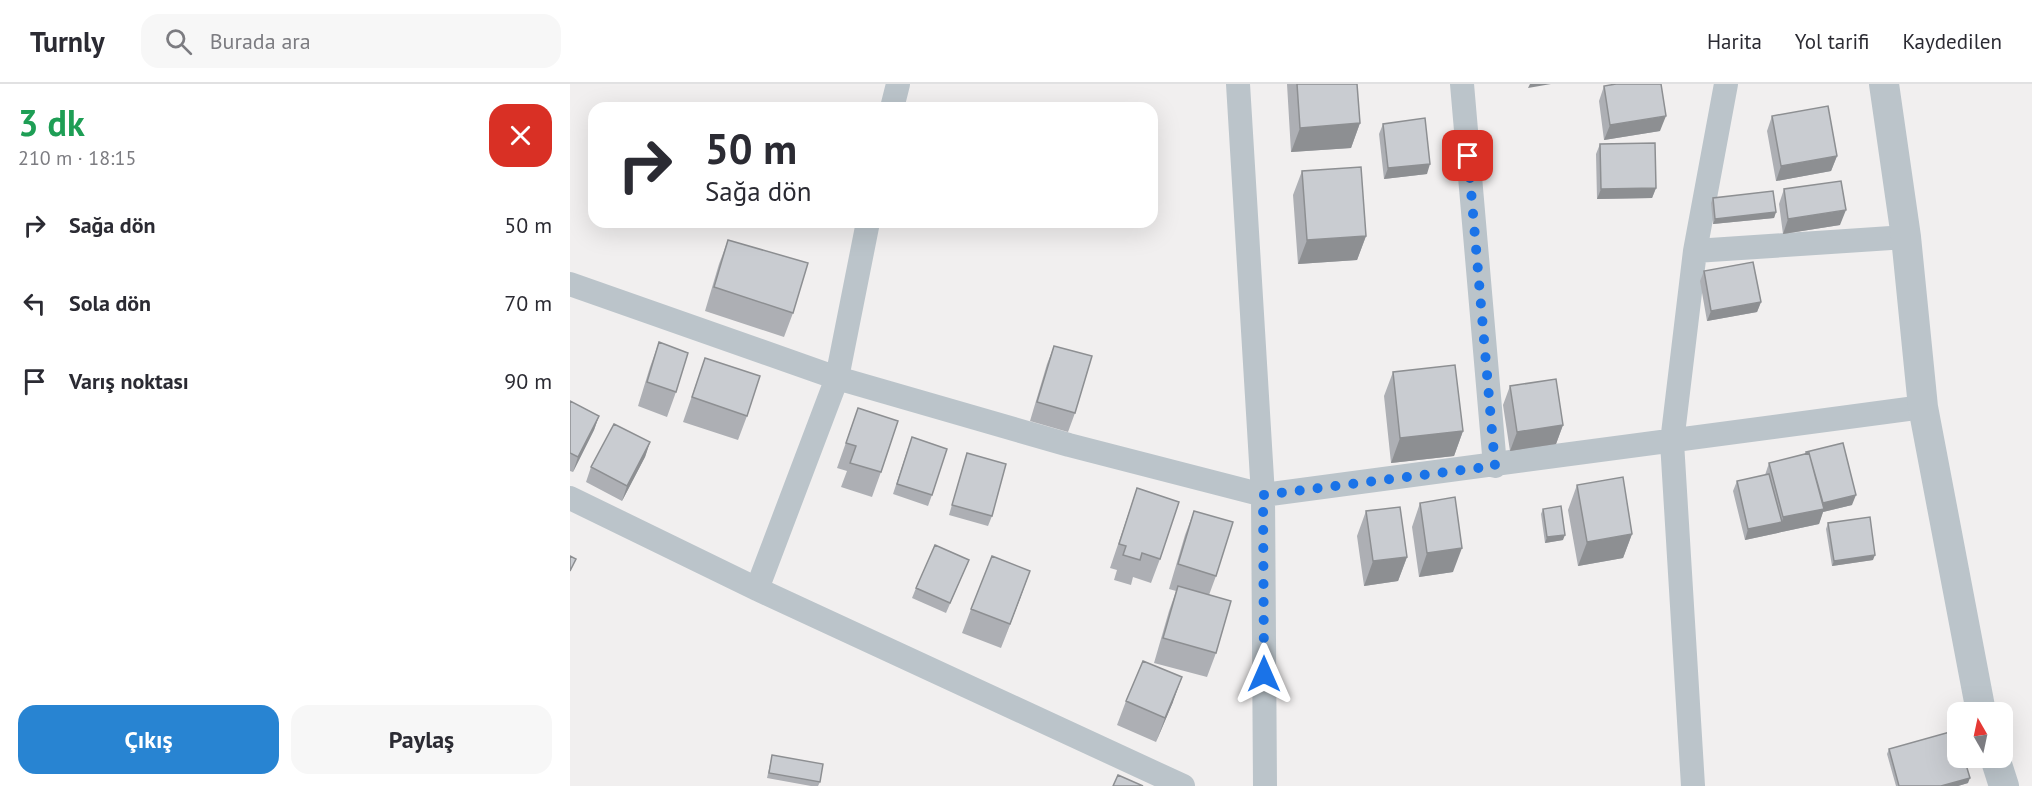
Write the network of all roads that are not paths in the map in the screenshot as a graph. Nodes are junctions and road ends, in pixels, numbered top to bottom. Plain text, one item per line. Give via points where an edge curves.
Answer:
1 (898, 84) edge
2 (1238, 84) edge
3 (1462, 84) edge
4 (1726, 84) edge
5 (1884, 84) edge
6 (894, 102) edge
7 (867, 228) edge
8 (1906, 237) junction
9 (1695, 251) junction
10 (570, 284) edge
11 (837, 378) junction
12 (1923, 407) junction
13 (1672, 442) junction
14 (1495, 466) junction
15 (1263, 495) junction
16 (570, 498) edge
17 (757, 589) junction
18 (1979, 702) edge
19 (1998, 768) edge
20 (1183, 786) edge
21 (1265, 786) edge
22 (1693, 786) edge
23 (2004, 786) edge

1 - 6 street
2 - 15 street
3 - 14 street
4 - 9 street
5 - 8 street
7 - 11 street
8 - 9 street
8 - 12 street
9 - 13 street
10 - 11 street
11 - 15 street via 1069,445
11 - 17 street
12 - 13 street
12 - 18 street
13 - 14 street
13 - 22 street
14 - 15 street
15 - 21 street
16 - 17 street
17 - 20 street
19 - 23 street

